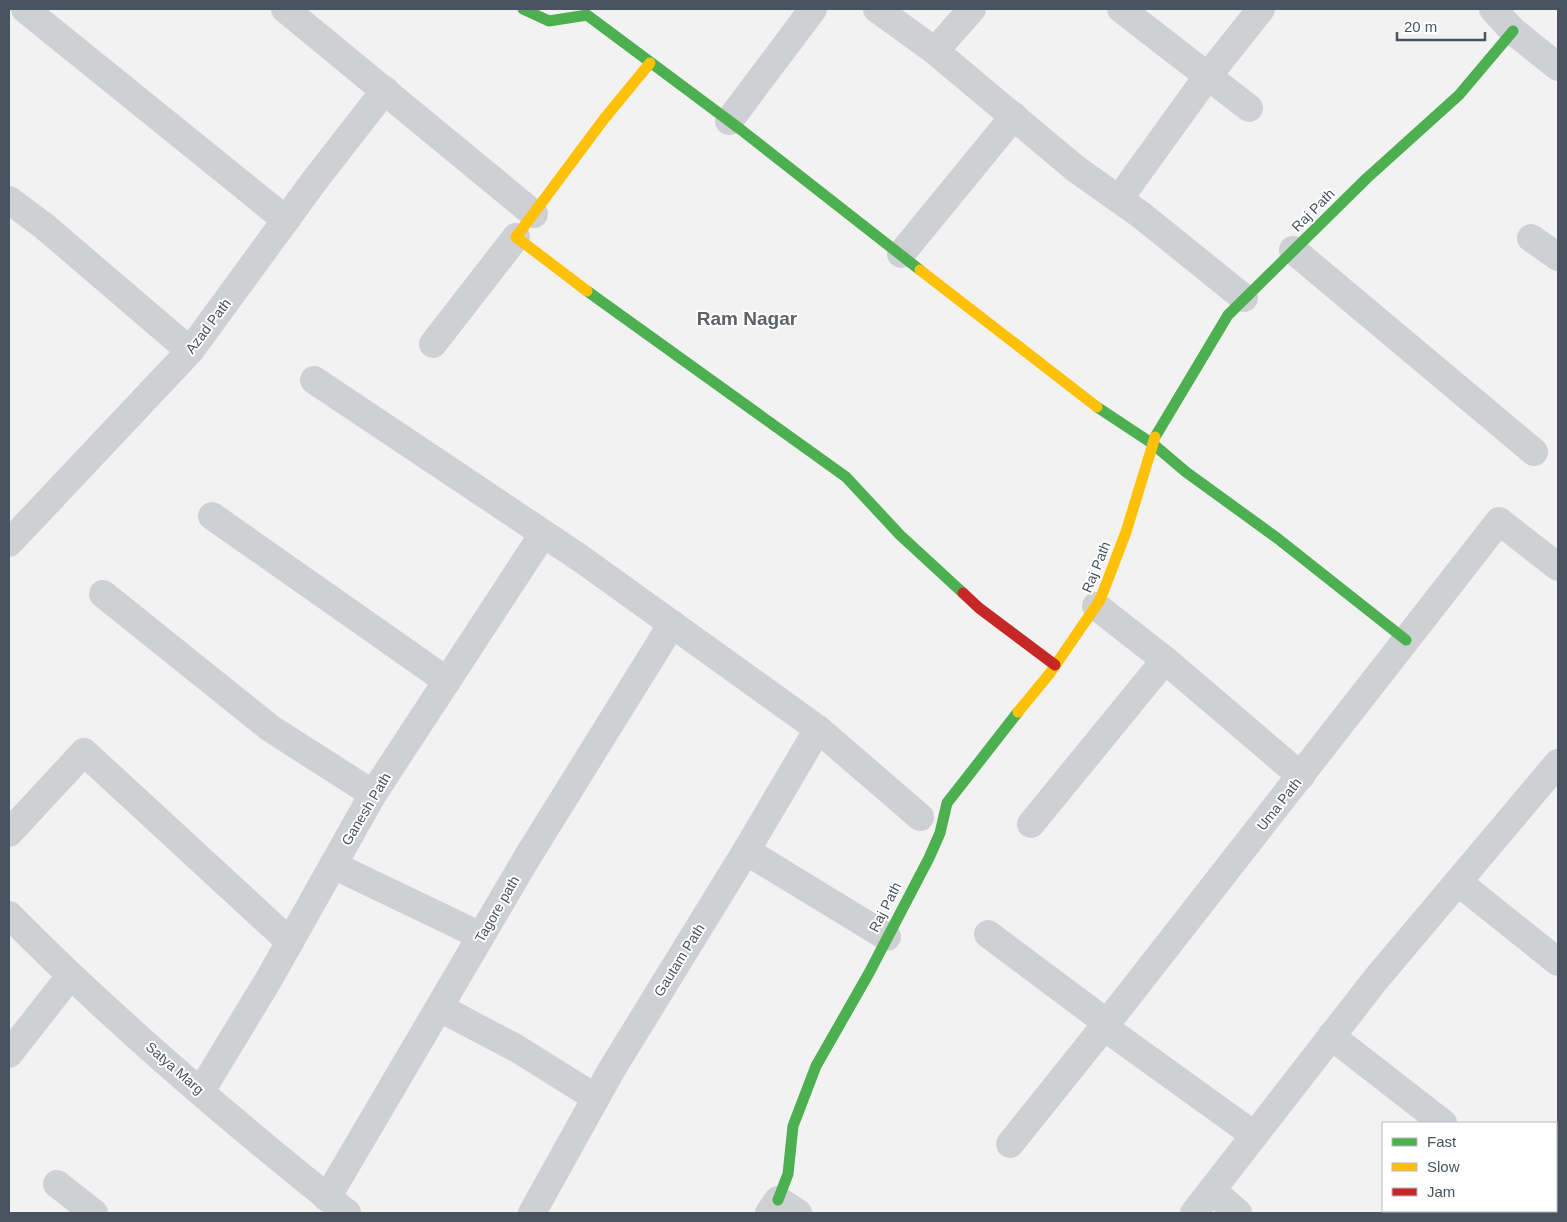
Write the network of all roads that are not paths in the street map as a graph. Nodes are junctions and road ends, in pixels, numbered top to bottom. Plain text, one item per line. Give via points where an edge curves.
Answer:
1 (25, 9) edge
2 (285, 9) edge
3 (522, 9) edge
4 (813, 9) edge
5 (877, 9) edge
6 (972, 9) edge
7 (1121, 9) edge
8 (1261, 9) edge
9 (1493, 9) edge
10 (1513, 31) junction
11 (935, 51) junction
12 (650, 63) junction
13 (1558, 67) edge
14 (1207, 77) junction
15 (385, 90) junction
16 (1249, 108) dead end
17 (1014, 116) junction
18 (728, 120) junction
19 (1119, 199) junction
20 (9, 200) edge
21 (534, 214) junction
22 (286, 220) junction
23 (516, 237) junction
24 (1531, 238) dead end
25 (1293, 250) junction
26 (901, 254) junction
27 (1558, 257) edge
28 (1244, 298) junction
29 (433, 344) dead end
30 (190, 351) junction
31 (314, 380) dead end
32 (1152, 444) junction
33 (1534, 452) dead end
34 (212, 516) dead end
35 (543, 534) junction
36 (9, 543) edge
37 (1558, 567) edge
38 (103, 594) dead end
39 (1096, 606) junction
40 (672, 624) junction
41 (1406, 640) junction
42 (1166, 660) junction
43 (1056, 665) junction
44 (447, 681) junction
45 (818, 729) junction
46 (1558, 763) edge
47 (1301, 776) junction
48 (373, 794) junction
49 (920, 817) dead end
50 (1031, 824) dead end
51 (9, 833) edge
52 (746, 851) junction
53 (333, 865) junction
54 (1458, 882) junction
55 (9, 914) edge
56 (988, 934) dead end
57 (481, 936) junction
58 (887, 937) junction
59 (290, 942) junction
60 (1558, 962) edge
61 (70, 976) junction
62 (440, 1008) junction
63 (1106, 1025) junction
64 (1331, 1036) junction
65 (9, 1054) edge
66 (201, 1091) junction
67 (596, 1098) junction
68 (1442, 1122) edge
69 (1254, 1135) junction
70 (1010, 1144) dead end
71 (57, 1184) dead end
72 (1212, 1190) junction
73 (337, 1205) edge
74 (781, 1209) edge
75 (94, 1213) edge
76 (532, 1213) edge
77 (1194, 1213) edge
78 (1238, 1213) edge

1 - 22 street
2 - 15 street
3 - 12 street via 549,21 587,14
4 - 18 street
5 - 11 street
6 - 11 street
7 - 14 street
8 - 14 street
9 - 10 street
10 - 13 street
10 - 25 street, Raj Path via 1459,95
11 - 17 street
12 - 18 street
12 - 21 street
14 - 16 street
14 - 19 street
15 - 21 street
15 - 22 street, Azad Path
17 - 19 street via 1076,169
17 - 26 street
18 - 26 street
19 - 28 street
20 - 30 street
21 - 23 street
22 - 30 street, Azad Path
23 - 29 street
23 - 43 street via 846,477 900,535 979,608
24 - 27 street
25 - 28 street, Raj Path
25 - 33 street
26 - 32 street via 1077,393
28 - 32 street, Raj Path via 1228,315 1156,432
30 - 36 street, Azad Path
31 - 35 street
32 - 39 street, Raj Path via 1126,532
32 - 41 street
34 - 44 street
35 - 40 street
35 - 44 street, Ganesh Path
37 - 41 street, Uma Path via 1499,521
38 - 48 street via 270,728
39 - 42 street
39 - 43 street, Raj Path
40 - 45 street
40 - 57 street, Tagore path
41 - 47 street, Uma Path
42 - 47 street
42 - 50 street
43 - 58 street, Raj Path via 947,803 940,833 929,858
44 - 48 street, Ganesh Path
45 - 49 street
45 - 52 street, Gautam Path
46 - 54 street
47 - 63 street, Uma Path
48 - 53 street, Ganesh Path
51 - 59 street via 84,752
52 - 58 street
52 - 67 street, Gautam Path
53 - 57 street
53 - 59 street, Ganesh Path
54 - 60 street
54 - 64 street
55 - 61 street, Satya Marg
56 - 63 street
57 - 62 street, Tagore path
58 - 74 street, Raj Path via 816,1066 793,1126
59 - 66 street, Ganesh Path
61 - 65 street
61 - 66 street, Satya Marg
62 - 67 street via 516,1048
62 - 73 street, Tagore path
63 - 69 street
63 - 70 street, Uma Path
64 - 68 street
64 - 69 street
66 - 73 street, Satya Marg
67 - 76 street, Gautam Path
69 - 72 street
71 - 75 street
72 - 77 street
72 - 78 street

